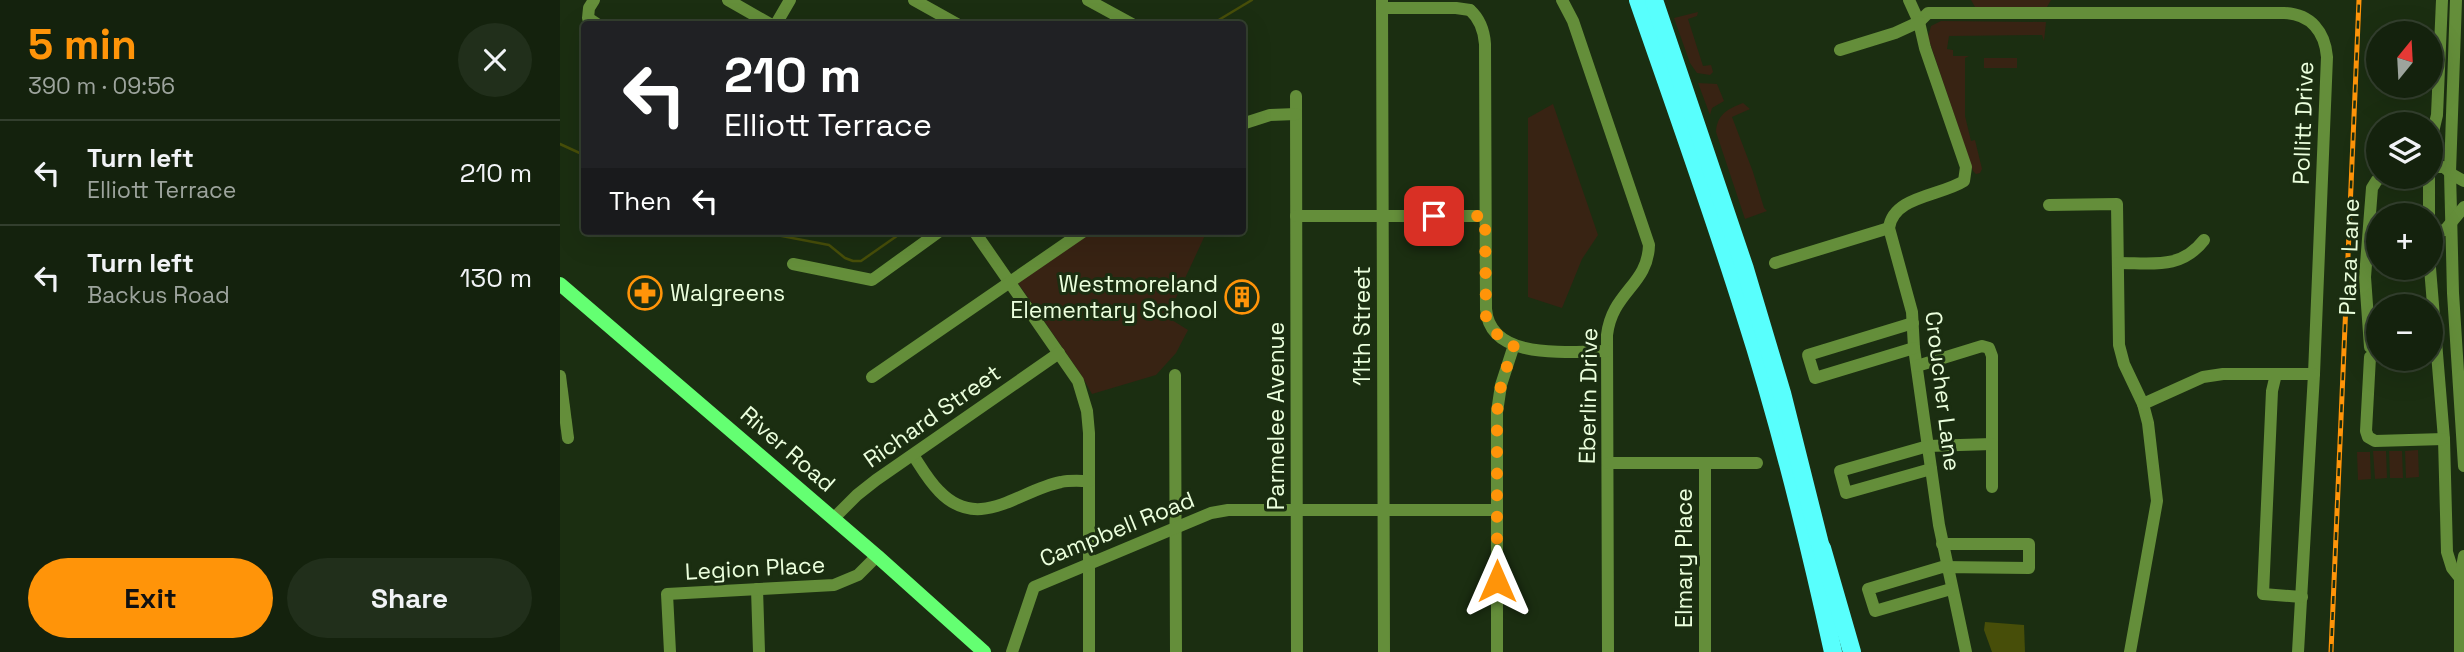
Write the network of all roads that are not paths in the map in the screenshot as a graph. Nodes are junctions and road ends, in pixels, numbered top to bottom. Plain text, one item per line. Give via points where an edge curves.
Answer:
1 (594, 0) edge
2 (728, 0) edge
3 (790, 0) edge
4 (914, 0) edge
5 (1088, 0) edge
6 (1562, 0) edge
7 (1638, 0) edge
8 (1654, 0) edge
9 (1909, 0) edge
10 (2442, 0) edge
11 (2456, 0) edge
12 (1382, 4) edge
13 (1473, 5) edge
14 (593, 21) edge
15 (765, 21) edge
16 (778, 21) edge
17 (952, 21) edge
18 (1126, 21) edge
19 (1919, 22) junction
20 (1840, 50) dead end
21 (1296, 96) dead end
22 (2437, 112) edge
23 (1296, 114) junction
24 (1246, 123) edge
25 (2443, 167) edge
26 (2450, 172) junction
27 (2464, 181) edge
28 (2372, 189) edge
29 (2049, 205) dead end
30 (2464, 207) edge
31 (1296, 216) junction
32 (1383, 216) junction
33 (1485, 216) junction
34 (2451, 225) junction
35 (1889, 228) junction
36 (2443, 229) edge
37 (934, 235) edge
38 (977, 235) edge
39 (1078, 235) edge
40 (2204, 240) dead end
41 (2118, 262) junction
42 (1775, 263) dead end
43 (793, 264) dead end
44 (2458, 266) edge
45 (1010, 282) junction
46 (560, 284) edge
47 (2453, 293) junction
48 (2443, 303) edge
49 (2443, 310) edge
50 (2455, 320) junction
51 (1913, 323) junction
52 (1514, 345) junction
53 (1914, 348) junction
54 (1607, 351) junction
55 (2461, 353) edge
56 (1059, 354) junction
57 (1916, 366) junction
58 (2439, 371) edge
59 (2276, 374) junction
60 (2314, 374) junction
61 (1175, 375) dead end
62 (560, 376) edge
63 (872, 377) dead end
64 (2460, 385) junction
65 (2440, 387) junction
66 (2143, 404) junction
67 (2461, 410) junction
68 (2442, 412) junction
69 (2463, 437) edge
70 (568, 438) dead end
71 (2444, 439) junction
72 (1992, 444) junction
73 (1928, 446) junction
74 (913, 455) junction
75 (1608, 463) junction
76 (1705, 463) junction
77 (1757, 463) dead end
78 (2464, 467) edge
79 (1931, 468) junction
80 (2445, 469) junction
81 (1089, 481) junction
82 (1992, 487) dead end
83 (1297, 510) junction
84 (1383, 510) junction
85 (1497, 510) junction
86 (834, 518) junction
87 (1175, 528) junction
88 (1819, 539) junction
89 (1942, 544) junction
90 (877, 556) junction
91 (2464, 556) edge
92 (1089, 563) junction
93 (1947, 568) junction
94 (2462, 578) edge
95 (757, 589) junction
96 (1951, 589) junction
97 (2302, 597) junction
98 (670, 652) edge
99 (759, 652) edge
100 (984, 652) edge
101 (1012, 652) edge
102 (1089, 652) edge
103 (1176, 652) edge
104 (1297, 652) edge
105 (1384, 652) edge
106 (1497, 652) edge
107 (1608, 652) edge
108 (1704, 652) edge
109 (1831, 652) edge
110 (1845, 652) edge
111 (1852, 652) edge
112 (1966, 652) edge
113 (2130, 652) edge
114 (2298, 652) edge
115 (2460, 652) edge

1 - 14 street via 589,8
2 - 15 street
3 - 16 street
4 - 17 street
5 - 18 street
6 - 54 street, Eberlin Drive via 1649,245 1642,273 1614,308
7 - 109 highway via 1749,326 1793,483
8 - 88 highway via 1745,269
9 - 19 street
10 - 22 street
11 - 26 street
12 - 13 street
12 - 32 street, 11th Street
13 - 33 street via 1484,36
19 - 20 street
19 - 35 street via 1966,167 1964,181 1901,206 1892,215
19 - 60 street, Pollitt Drive via 1928,13 2264,12 2295,14 2313,23 2323,38 2327,57
21 - 23 street, Parmelee Avenue
23 - 24 street
23 - 31 street, Parmelee Avenue
25 - 26 street, Plaza Lane
26 - 27 street
26 - 34 street
28 - 71 street, Plaza Lane via 2365,277 2370,352 2366,432 2375,441
29 - 41 street via 2117,204
30 - 34 street
31 - 32 street
31 - 83 street, Parmelee Avenue
32 - 33 street
32 - 84 street, 11th Street
33 - 52 street via 1486,318 1499,337
34 - 36 street
34 - 44 street
35 - 42 street
35 - 51 street, Croucher Lane
37 - 43 street via 872,280
38 - 45 street
39 - 45 street
40 - 41 street via 2175,262
41 - 66 street via 2119,345
44 - 47 street
45 - 56 street
45 - 63 street
46 - 86 main road, River Road
47 - 48 street
47 - 50 street
49 - 50 street via 2449,310
50 - 55 street
51 - 53 street, Croucher Lane
51 - 53 street via 1808,355 1815,378
52 - 54 street via 1536,350
52 - 85 street via 1497,412
53 - 57 street, Croucher Lane
54 - 75 street, Eberlin Drive
55 - 64 street
56 - 74 street, Richard Street
56 - 81 street via 1078,381 1087,411
57 - 72 street via 1982,346 1989,348
57 - 73 street, Croucher Lane
58 - 65 street
59 - 60 street
59 - 66 street via 2203,377
59 - 97 street via 2263,594
60 - 97 street, Pollitt Drive
61 - 87 street
62 - 70 street
64 - 65 street via 2450,393
64 - 67 street
65 - 68 street
66 - 113 street via 2157,501
67 - 68 street via 2451,402
67 - 69 street
68 - 71 street
69 - 78 street
71 - 80 street
72 - 73 street
72 - 82 street
73 - 79 street, Croucher Lane
73 - 79 street via 1840,471 1846,493
74 - 81 street via 946,498 976,508 995,508 1062,482
74 - 86 street, Richard Street via 866,487
75 - 76 street
75 - 107 street, Eberlin Drive
76 - 77 street
76 - 108 street, Elmary Place
78 - 80 street
79 - 89 street, Croucher Lane
80 - 94 street via 2447,552 2452,568
81 - 92 street
83 - 84 street, Campbell Road
83 - 87 street, Campbell Road via 1219,511
83 - 104 street, Parmelee Avenue
84 - 85 street, Campbell Road
84 - 105 street, 11th Street
85 - 106 street
86 - 90 main road, River Road
87 - 92 street, Campbell Road
87 - 103 street
88 - 110 highway
88 - 111 highway
89 - 93 street, Croucher Lane
89 - 93 street via 2029,544 2029,568
90 - 95 street, Legion Place via 858,575 841,583
90 - 100 main road, River Road
91 - 94 street
92 - 101 street, Campbell Road via 1034,587
92 - 102 street
93 - 96 street, Croucher Lane
93 - 96 street via 1868,589 1875,611
94 - 115 street
95 - 98 street, Legion Place via 667,594
95 - 99 street
96 - 112 street, Croucher Lane
97 - 114 street, Pollitt Drive

